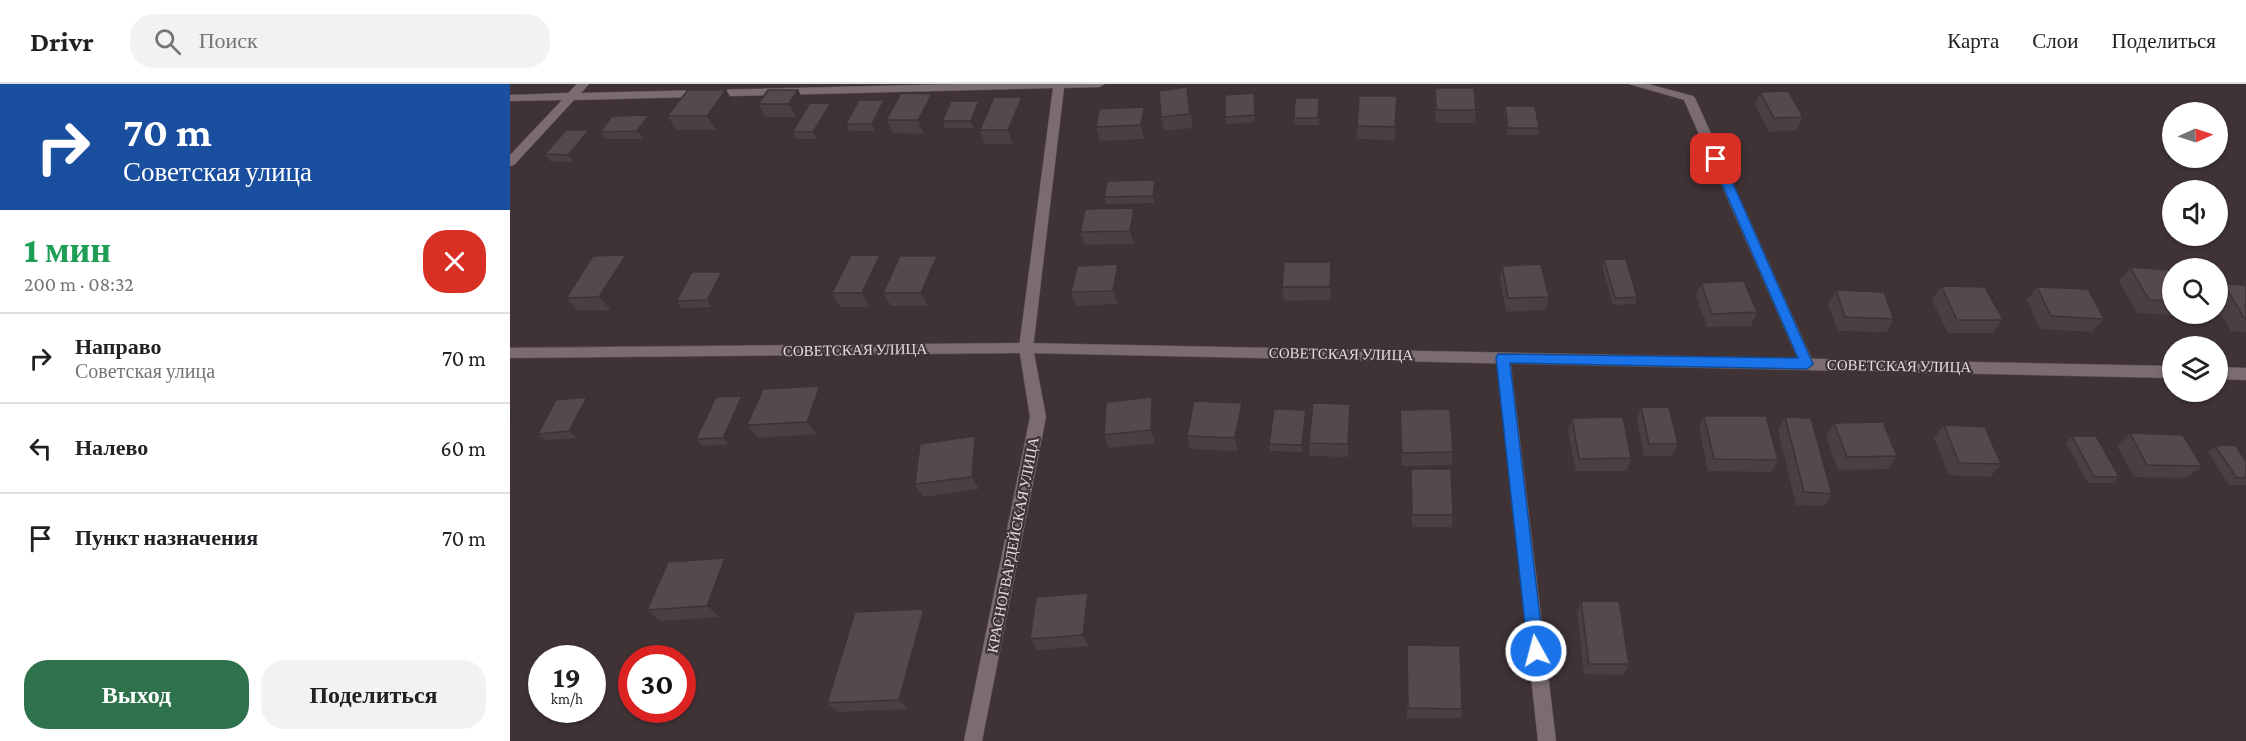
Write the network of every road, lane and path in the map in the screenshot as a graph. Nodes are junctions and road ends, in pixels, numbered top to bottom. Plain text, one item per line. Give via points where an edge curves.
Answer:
1 (583, 84) edge
2 (1059, 84) edge
3 (1099, 84) edge
4 (1635, 84) edge
5 (569, 96) junction
6 (510, 98) edge
7 (510, 162) edge
8 (1026, 348) junction
9 (510, 353) edge
10 (1503, 358) junction
11 (1807, 364) junction
12 (2162, 372) edge
13 (2228, 373) edge
14 (2246, 374) edge
15 (973, 741) edge
16 (1546, 741) edge

1 - 5 street
2 - 3 street
2 - 5 street
2 - 8 street, КРАСНОГВАРДЕЙСКАЯ УЛИЦА
4 - 11 street via 1689,98
5 - 6 street
5 - 7 street
8 - 9 street, СОВЕТСКАЯ УЛИЦА
8 - 10 street, СОВЕТСКАЯ УЛИЦА
8 - 15 street, КРАСНОГВАРДЕЙСКАЯ УЛИЦА via 1038,417
10 - 11 street, СОВЕТСКАЯ УЛИЦА
10 - 16 street
11 - 12 street, СОВЕТСКАЯ УЛИЦА
13 - 14 street

